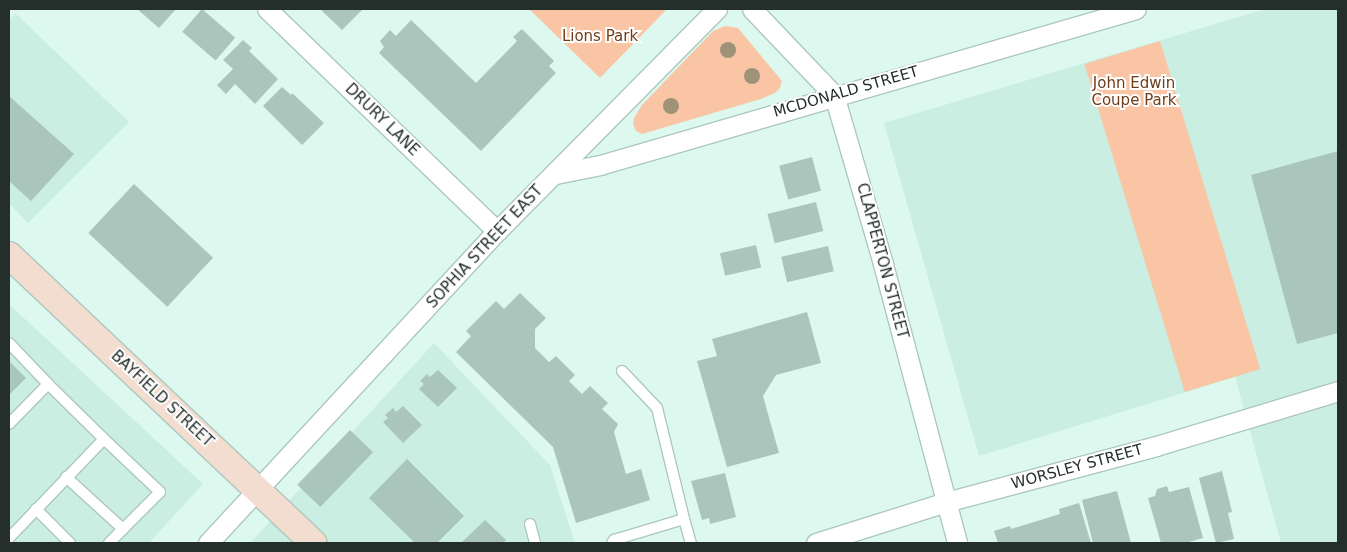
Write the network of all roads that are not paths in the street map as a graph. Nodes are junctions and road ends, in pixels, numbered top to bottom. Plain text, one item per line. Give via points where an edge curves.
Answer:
1 (267, 9) edge
2 (716, 9) edge
3 (752, 9) edge
4 (1136, 9) edge
5 (834, 95) junction
6 (555, 174) junction
7 (497, 231) junction
8 (9, 255) edge
9 (9, 343) edge
10 (622, 371) dead end
11 (48, 384) junction
12 (1338, 392) edge
13 (9, 424) edge
14 (104, 439) junction
15 (66, 477) junction
16 (259, 489) junction
17 (946, 502) junction
18 (36, 509) junction
19 (684, 519) junction
20 (530, 524) dead end
21 (123, 529) junction
22 (9, 538) edge
23 (70, 543) edge
24 (109, 543) edge
25 (208, 543) edge
26 (314, 543) edge
27 (535, 543) edge
28 (612, 543) edge
29 (691, 543) edge
30 (816, 543) edge
31 (957, 543) edge

1 - 7 street, DRURY LANE
2 - 6 street, SOPHIA STREET EAST
3 - 5 street, CLAPPERTON STREET
4 - 5 street, MCDONALD STREET
5 - 6 street, MCDONALD STREET via 600,164
5 - 17 street, CLAPPERTON STREET via 884,264
6 - 7 street, SOPHIA STREET EAST
7 - 16 street, SOPHIA STREET EAST
8 - 16 main road, BAYFIELD STREET
9 - 11 lane
10 - 19 lane via 657,408
11 - 13 lane
11 - 14 lane
12 - 17 street, WORSLEY STREET via 1156,446
14 - 15 lane
14 - 21 lane via 160,492
15 - 18 lane
15 - 21 lane
16 - 25 street, SOPHIA STREET EAST
16 - 26 main road, BAYFIELD STREET
17 - 30 street, WORSLEY STREET
17 - 31 street, CLAPPERTON STREET
18 - 22 lane
18 - 23 lane
19 - 28 lane
19 - 29 lane
20 - 27 lane
21 - 24 lane

